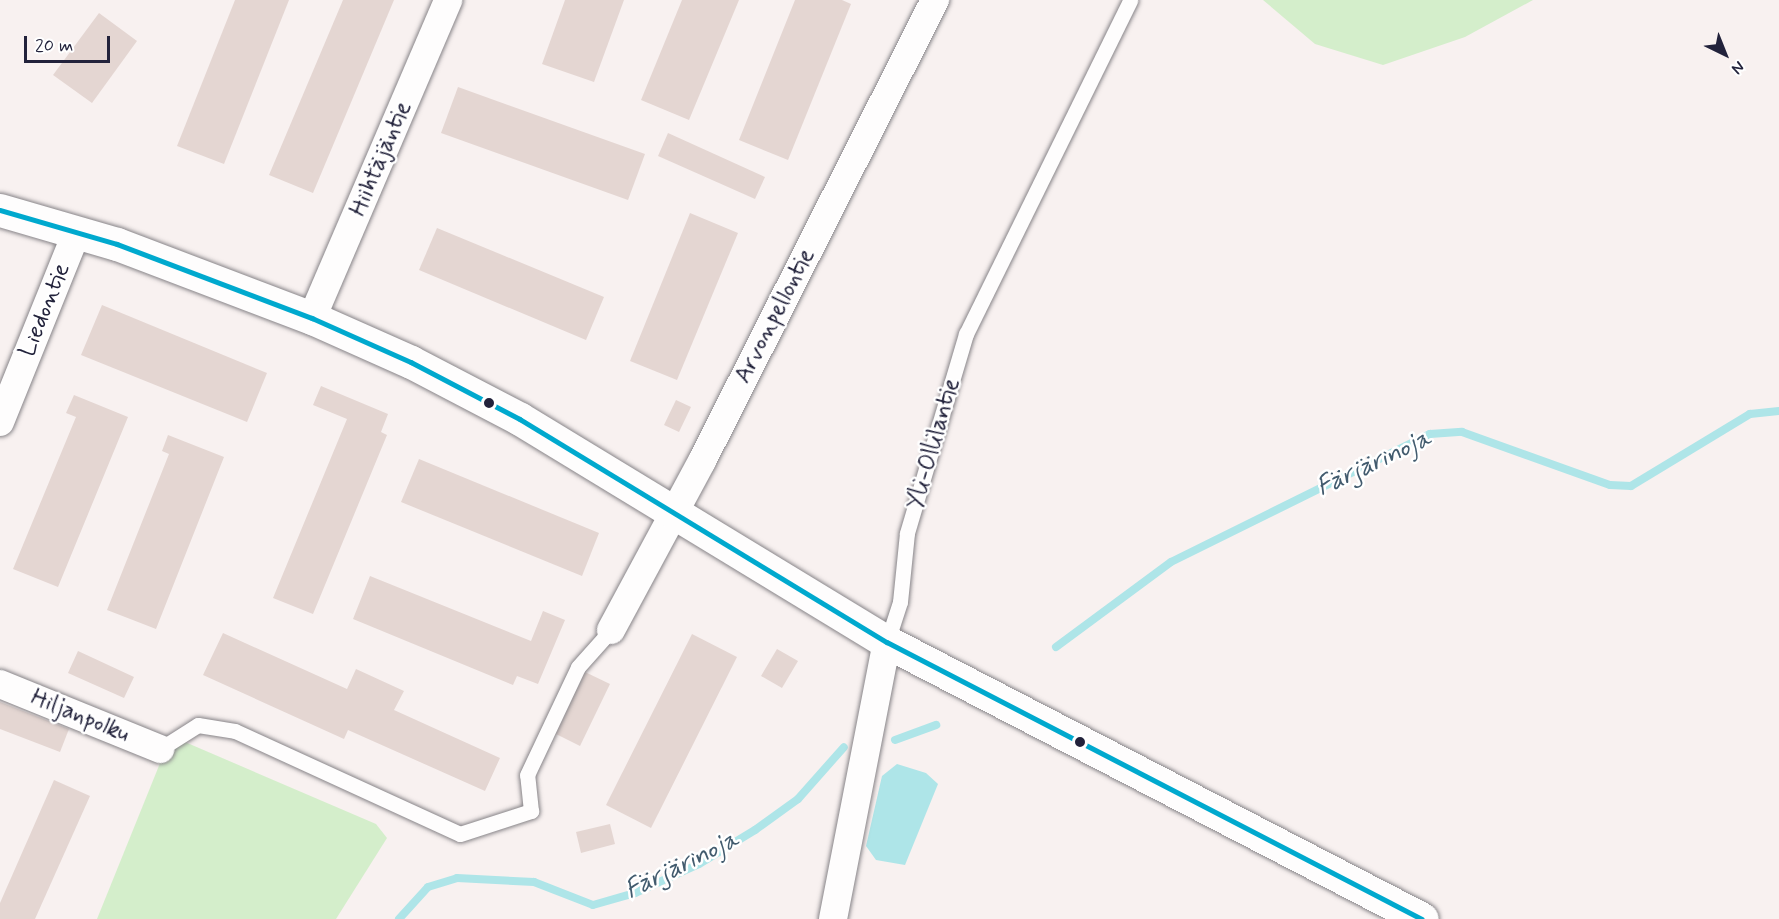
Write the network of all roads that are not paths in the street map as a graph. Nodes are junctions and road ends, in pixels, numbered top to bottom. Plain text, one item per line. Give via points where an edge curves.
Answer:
1 (448, 0) edge
2 (935, 0) edge
3 (1130, 0) edge
4 (0, 210) edge
5 (77, 231) junction
6 (312, 318) junction
7 (0, 422) edge
8 (673, 513) junction
9 (610, 630) joint
10 (887, 642) junction
11 (0, 684) edge
12 (159, 749) joint
13 (833, 919) edge
14 (1422, 919) edge

1 - 6 street, Hiihtäjäntie
2 - 8 street, Arvonpellontie
3 - 10 lane, Yli-Ollilantie via 966,334 907,533 900,602
4 - 5 main road
5 - 6 main road
5 - 7 street, Liedontie
6 - 8 main road via 411,362 520,419
8 - 9 street, Arvonpellontie
8 - 10 main road
9 - 12 lane via 578,667 527,774 531,811 460,834 235,731 198,725
10 - 13 street, Yli-Ollilantie
10 - 14 main road
11 - 12 street, Hiljanpolku

